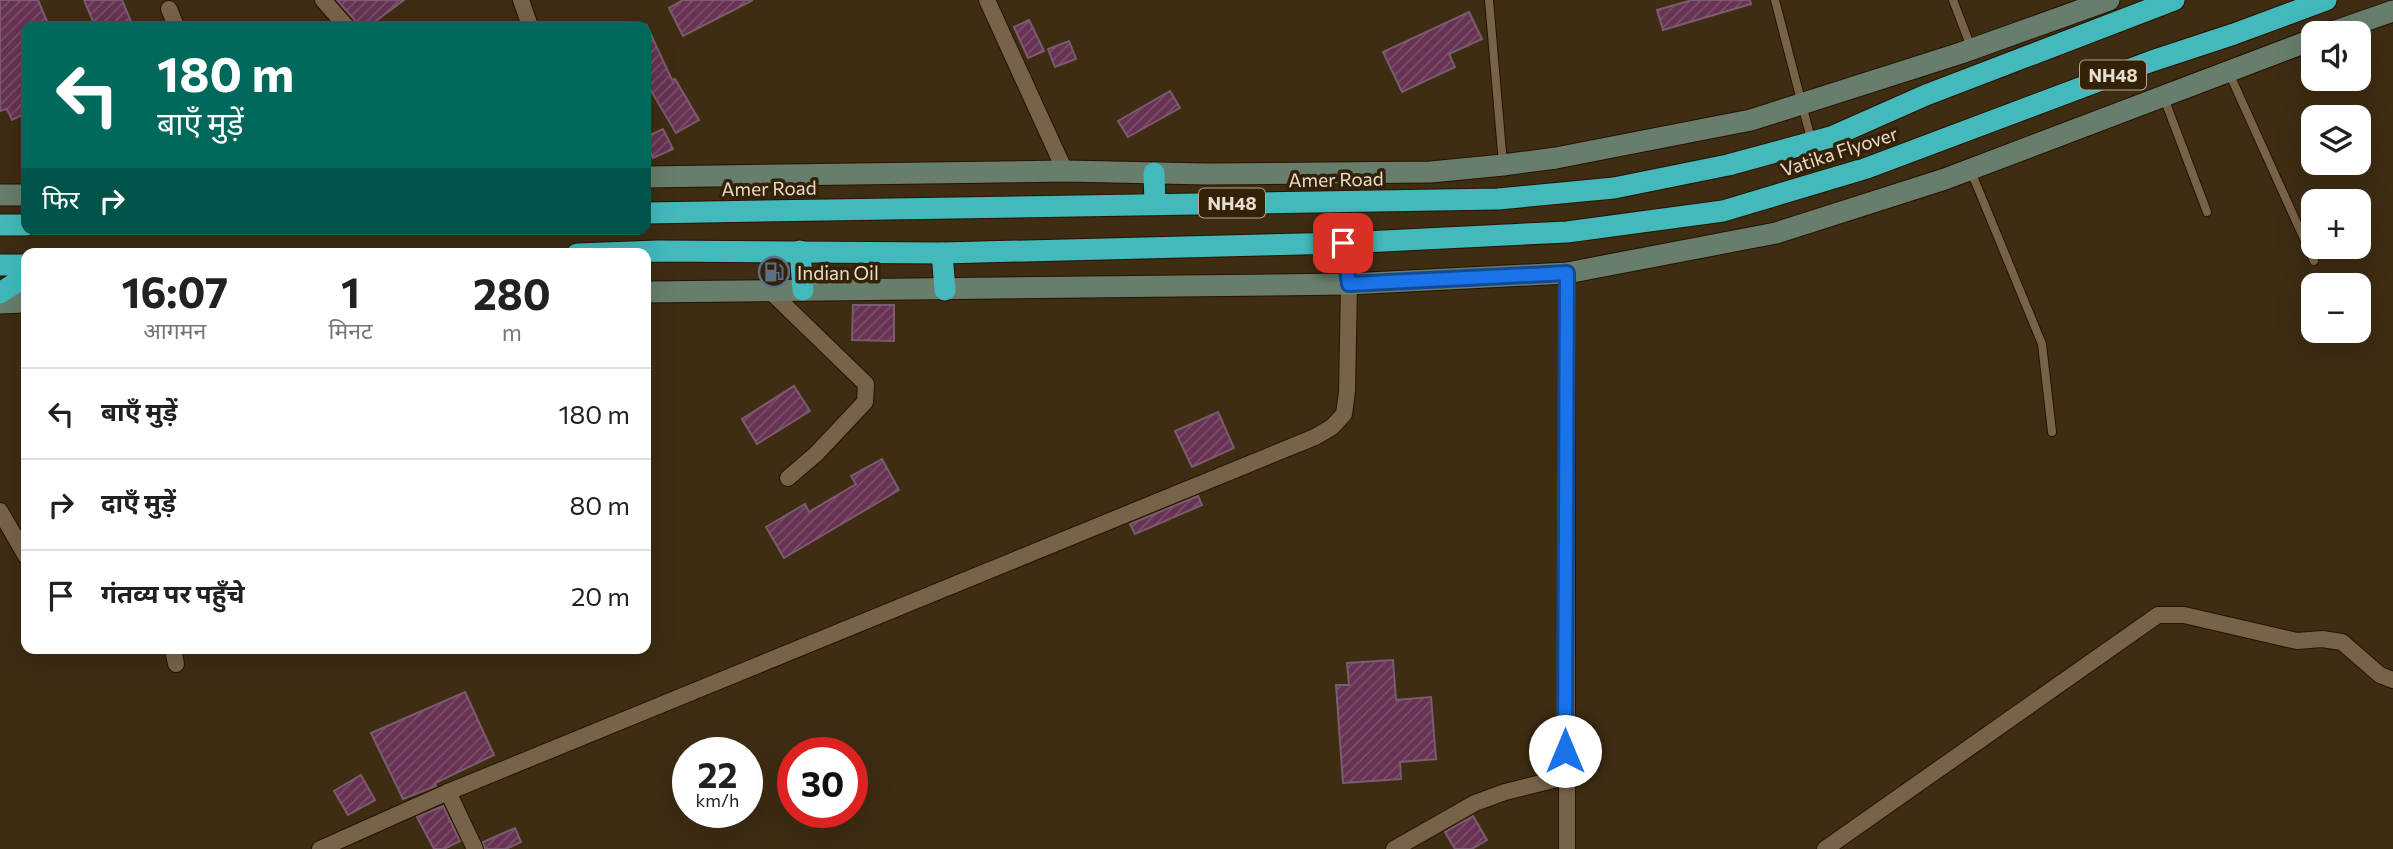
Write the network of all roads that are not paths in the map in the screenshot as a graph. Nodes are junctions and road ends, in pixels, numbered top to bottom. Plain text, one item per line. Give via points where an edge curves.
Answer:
1 (323, 0) edge
2 (521, 0) edge
3 (987, 0) edge
4 (1489, 0) edge
5 (1775, 0) edge
6 (1953, 0) edge
7 (2109, 0) edge
8 (2174, 0) edge
9 (2326, 0) edge
10 (169, 9) dead end
11 (2393, 11) edge
12 (174, 21) edge
13 (342, 21) edge
14 (528, 21) edge
15 (2364, 21) edge
16 (2301, 44) edge
17 (1972, 49) junction
18 (2228, 70) junction
19 (2163, 96) junction
20 (1802, 103) junction
21 (1812, 143) junction
22 (1503, 165) junction
23 (1970, 170) junction
24 (1065, 171) junction
25 (1154, 173) junction
26 (651, 177) edge
27 (0, 195) edge
28 (21, 195) edge
29 (1155, 204) junction
30 (2207, 212) dead end
31 (651, 213) edge
32 (0, 225) edge
33 (21, 225) edge
34 (1343, 243) junction
35 (651, 251) edge
36 (800, 251) junction
37 (942, 253) junction
38 (2314, 261) dead end
39 (0, 265) edge
40 (21, 265) edge
41 (1567, 273) junction
42 (21, 279) edge
43 (1349, 284) junction
44 (769, 290) junction
45 (803, 290) junction
46 (944, 290) junction
47 (651, 292) edge
48 (0, 293) edge
49 (21, 302) edge
50 (0, 303) edge
51 (2052, 432) dead end
52 (788, 478) dead end
53 (0, 511) edge
54 (21, 547) edge
55 (2393, 680) edge
56 (1565, 777) junction
57 (448, 792) junction
58 (325, 848) edge
59 (475, 849) edge
60 (1394, 849) edge
61 (1567, 849) edge
62 (1825, 849) edge

1 - 13 street
2 - 14 street
3 - 24 street
4 - 22 lane
5 - 20 lane
6 - 17 lane
7 - 17 street
8 - 21 highway, Vatika Flyover / NH48
9 - 34 highway, Vatika Flyover / NH48 via 1867,168 1723,211 1567,232
10 - 12 street
11 - 15 street
16 - 18 street
17 - 20 street
18 - 19 street
18 - 38 lane
19 - 23 street
19 - 30 lane
20 - 21 lane
20 - 22 street via 1751,120
21 - 29 highway, Amer Road / NH48 via 1614,188 1498,199
22 - 25 street via 1431,172
23 - 41 street via 1776,233
23 - 51 lane via 2042,344
24 - 25 street
24 - 26 street
25 - 29 highway
27 - 28 street
29 - 31 highway, Amer Road / NH48
32 - 33 highway
34 - 37 highway, NH48
34 - 43 street
35 - 36 highway, NH48
36 - 37 highway, NH48
36 - 45 highway
37 - 46 highway
39 - 40 highway
41 - 43 street
41 - 56 street
42 - 48 highway
43 - 46 street
43 - 57 street via 1343,414 1315,437
44 - 45 street
44 - 47 street
44 - 52 street via 858,375 867,393 845,426
45 - 46 street
49 - 50 street
53 - 54 street
55 - 62 street via 2380,675 2342,642 2297,641 2184,615 2158,615
56 - 60 street via 1475,803
56 - 61 street
57 - 58 street
57 - 59 street

